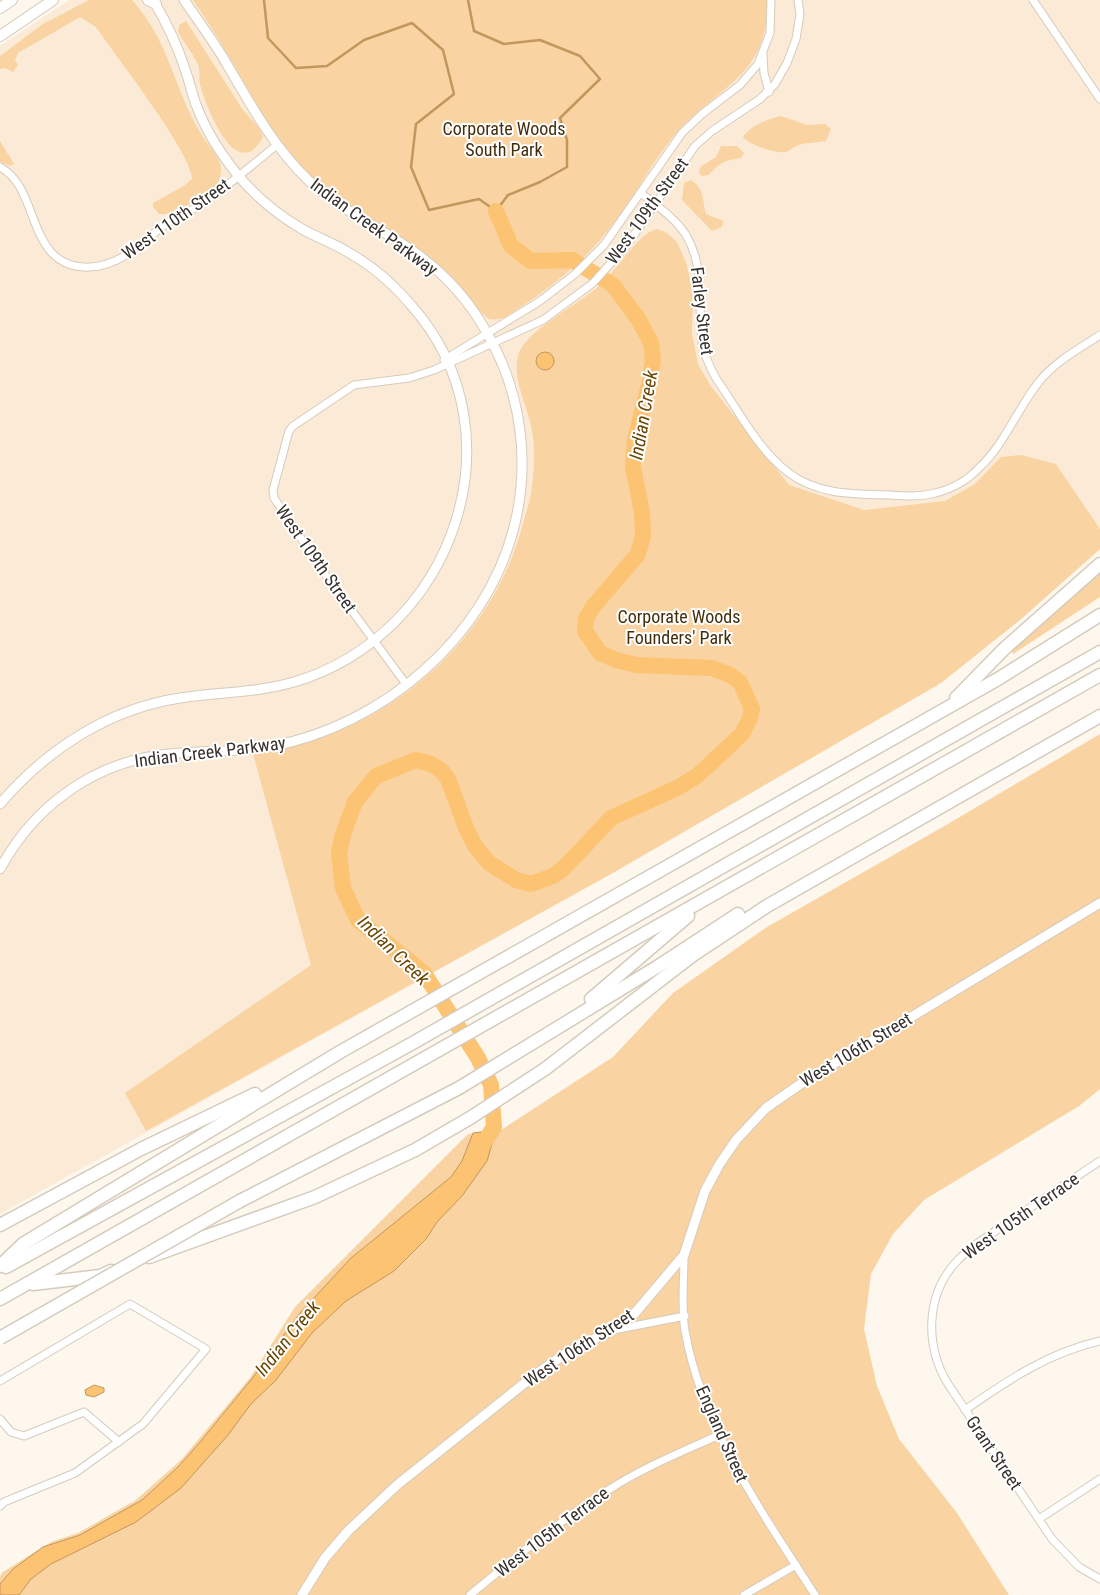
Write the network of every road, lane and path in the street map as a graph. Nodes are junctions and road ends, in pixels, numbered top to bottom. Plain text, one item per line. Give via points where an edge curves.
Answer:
1 (12, 0) edge
2 (53, 0) edge
3 (184, 0) edge
4 (771, 0) edge
5 (798, 0) edge
6 (1033, 0) edge
7 (152, 1) edge
8 (0, 8) edge
9 (0, 36) edge
10 (763, 54) junction
11 (769, 92) junction
12 (1100, 100) edge
13 (277, 145) junction
14 (0, 167) edge
15 (238, 176) junction
16 (641, 193) junction
17 (655, 204) junction
18 (1100, 335) edge
19 (491, 339) junction
20 (447, 361) junction
21 (1100, 564) edge
22 (1100, 615) edge
23 (374, 641) junction
24 (1100, 652) edge
25 (1100, 675) edge
26 (406, 684) junction
27 (944, 710) junction
28 (1100, 716) edge
29 (0, 804) edge
30 (0, 869) edge
31 (709, 898) junction
32 (1100, 903) edge
33 (767, 906) junction
34 (549, 1032) junction
35 (340, 1052) junction
36 (1100, 1161) edge
37 (0, 1225) edge
38 (684, 1255) junction
39 (0, 1266) edge
40 (0, 1270) edge
41 (25, 1284) junction
42 (0, 1299) edge
43 (934, 1304) joint
44 (685, 1316) junction
45 (610, 1331) junction
46 (0, 1338) edge
47 (1100, 1341) edge
48 (0, 1380) edge
49 (964, 1410) junction
50 (0, 1419) edge
51 (719, 1435) junction
52 (119, 1442) junction
53 (1100, 1479) edge
54 (0, 1506) edge
55 (1039, 1520) junction
56 (796, 1565) junction
57 (1100, 1579) edge
58 (302, 1595) edge
59 (470, 1595) edge
60 (744, 1595) edge
61 (815, 1595) edge

1 - 8 main road
2 - 9 main road
3 - 13 street, Indian Creek Parkway
4 - 10 street, West 109th Street via 770,33
5 - 11 street, West 109th Street via 799,27 793,51
6 - 12 street
7 - 15 street, Indian Creek Parkway via 173,38 202,118
10 - 11 street
10 - 16 street, West 109th Street via 740,85 682,133
11 - 17 street, West 109th Street via 712,130 695,146
13 - 15 street, West 110th Street
13 - 19 street, Indian Creek Parkway via 325,195 433,267 461,296
14 - 15 street, West 110th Street via 19,185 41,237 53,253 64,263 80,267 94,267 126,255 168,222 201,204
15 - 20 street, Indian Creek Parkway via 289,221 350,253 382,275 415,308
16 - 17 street, Farley Street
16 - 19 street, West 109th Street via 622,222 585,265
17 - 18 street, Farley Street via 681,229 694,252 701,279 702,342 711,368 774,460 803,482 837,493 918,496 946,490 969,477 988,459 1047,372
17 - 19 street, West 109th Street via 635,234 593,283 543,320
19 - 20 street, West 109th Street
19 - 26 street, Indian Creek Parkway via 511,386 521,432 522,485 514,526 500,570 476,612 444,651
20 - 23 street, Indian Creek Parkway via 458,393 465,432 466,478 459,514 432,576 405,612
20 - 23 street, West 109th Street via 434,370 409,378 354,385 288,431 273,490 274,498
21 - 27 highway via 1005,648
22 - 27 highway via 1036,657
23 - 26 street, West 109th Street
23 - 29 street, Indian Creek Parkway via 333,667 298,681 252,692 175,699 112,718 44,759
24 - 40 highway via 411,1044
25 - 31 highway
26 - 30 street, Indian Creek Parkway via 344,722 300,739 229,752 157,755 102,771 61,795 42,812 15,844
27 - 35 highway
28 - 33 highway
31 - 34 highway
31 - 41 highway
32 - 38 street, West 106th Street via 766,1108 736,1140 719,1165 697,1209
33 - 34 highway via 737,914
33 - 41 highway via 693,955 510,1093 415,1150 315,1196 100,1276
34 - 46 highway, bridge via 459,1088 240,1201
35 - 37 highway via 140,1149
35 - 39 highway via 23,1244
36 - 43 street, West 105th Terrace via 968,1251 949,1272
38 - 44 street, England Street
38 - 45 street, West 106th Street via 635,1312
41 - 42 highway
43 - 49 street, Grant Street via 932,1337 935,1356 941,1374
44 - 45 street
44 - 51 street, England Street via 685,1330 696,1373
45 - 58 street, West 106th Street via 565,1354 536,1374 398,1485 348,1530 325,1558
47 - 49 street via 1055,1354
48 - 52 street via 130,1304 206,1349 144,1424
49 - 55 street, Grant Street
50 - 52 street via 11,1432 24,1436 84,1412
51 - 56 street, England Street via 748,1491
51 - 59 street, West 105th Terrace via 610,1488 544,1534
52 - 54 street via 75,1473
53 - 55 street
55 - 57 street, Grant Street via 1064,1554
56 - 60 street
56 - 61 street, England Street

